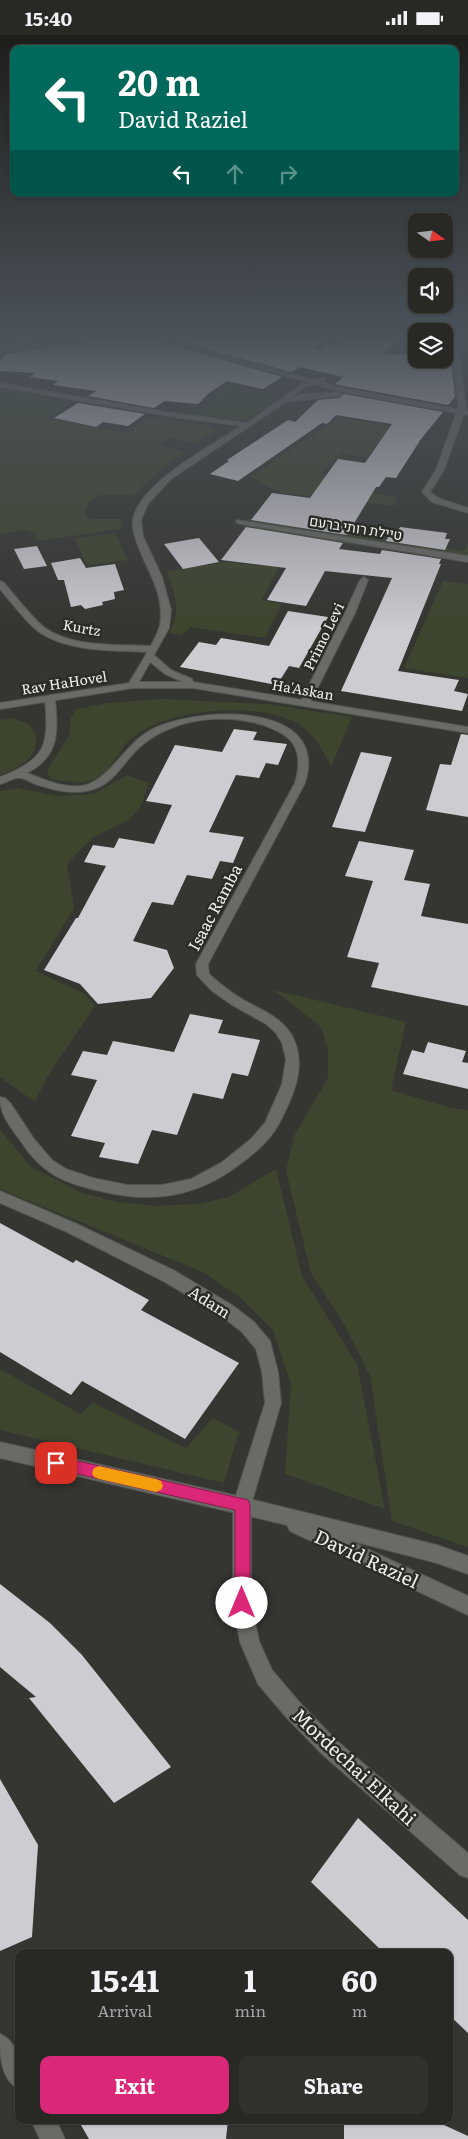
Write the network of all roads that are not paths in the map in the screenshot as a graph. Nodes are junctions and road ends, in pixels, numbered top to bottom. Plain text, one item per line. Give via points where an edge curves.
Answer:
1 (234, 434) edge
2 (454, 434) edge
3 (468, 511) edge
4 (240, 523) dead end
5 (468, 559) edge
6 (364, 580) dead end
7 (1, 587) edge
8 (150, 653) junction
9 (133, 685) junction
10 (217, 688) junction
11 (50, 699) junction
12 (305, 703) junction
13 (0, 706) edge
14 (468, 730) edge
15 (20, 774) junction
16 (0, 781) edge
17 (0, 1102) edge
18 (0, 1197) edge
19 (0, 1450) edge
20 (242, 1505) junction
21 (266, 1511) junction
22 (468, 1565) edge
23 (468, 1606) edge
24 (468, 1867) edge
25 (0, 2046) edge
26 (15, 2070) edge
27 (45, 2124) edge
28 (53, 2139) edge

1 - 8 street via 168,477 140,512 137,520 139,536 158,577 166,610 164,628
2 - 3 street via 440,470 426,492 435,500
4 - 5 street, טיילת רותי ברעם
6 - 12 street, Primo Levi
7 - 8 street, Kurtz via 41,629 60,639
8 - 9 street
8 - 10 street via 158,666 180,678
9 - 10 street, Ha'Askan
9 - 11 street, Rav HaHovel
10 - 12 street, Ha'Askan
11 - 13 street, Rav HaHovel
11 - 15 street via 51,743 36,764
12 - 14 street, Ha'Askan
15 - 16 street
15 - 17 street, Isaac Ramba via 58,788 89,787 112,774 144,737 190,719 248,719 277,727 297,741 306,760 300,783 202,964 203,975 212,985 274,1022 285,1035 292,1053 293,1073 268,1131 254,1145 214,1173 195,1183 174,1188 112,1189 59,1172 36,1151
18 - 20 street, Adam via 72,1228 168,1276 226,1310 248,1327 264,1347 273,1403
19 - 20 street, David Raziel
20 - 21 street, David Raziel
20 - 24 street, Mordechai Elkahi via 242,1603 250,1642 265,1677 329,1747
21 - 22 street, David Raziel via 437,1554
21 - 23 street, David Raziel
25 - 26 street
27 - 28 street

